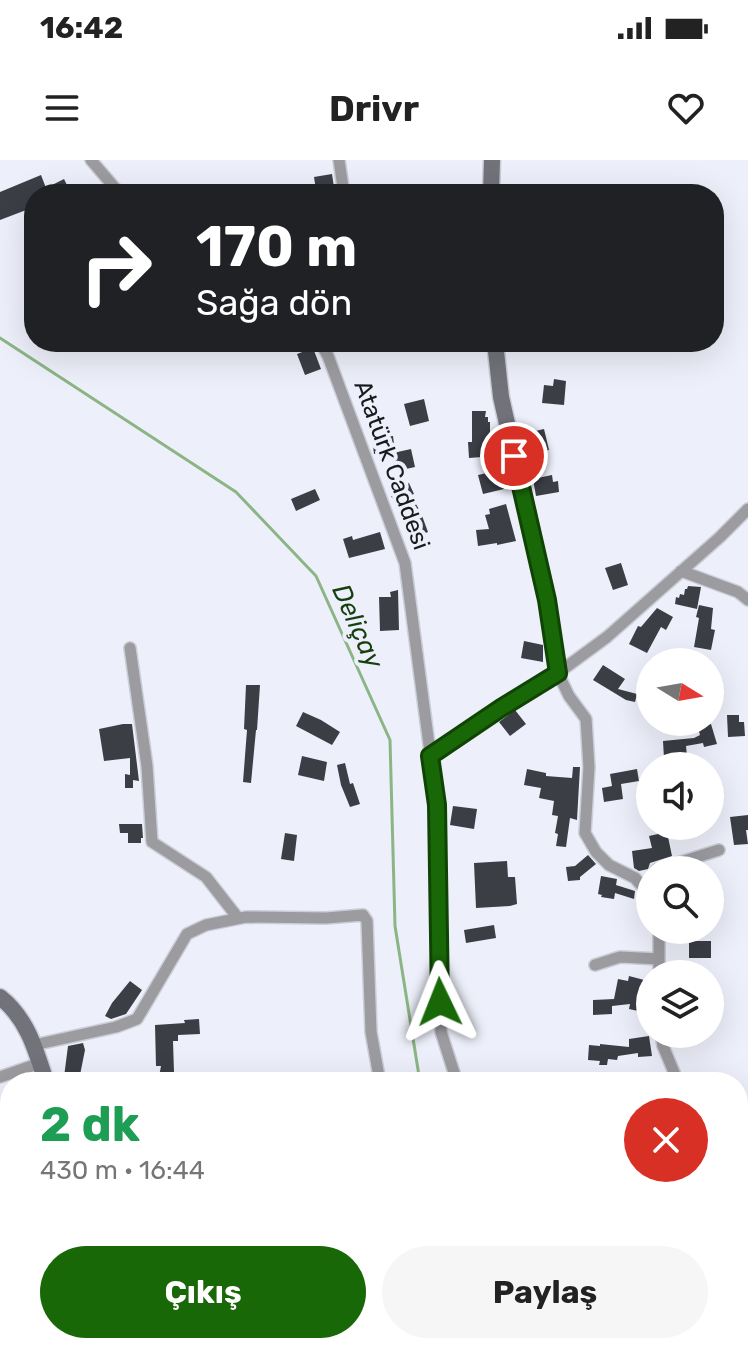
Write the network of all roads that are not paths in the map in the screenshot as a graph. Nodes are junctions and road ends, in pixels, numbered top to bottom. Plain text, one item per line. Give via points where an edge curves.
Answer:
1 (91, 160) edge
2 (339, 160) edge
3 (492, 160) edge
4 (112, 184) edge
5 (343, 184) edge
6 (491, 184) edge
7 (326, 352) edge
8 (496, 352) edge
9 (748, 509) edge
10 (681, 571) junction
11 (748, 600) edge
12 (130, 648) dead end
13 (558, 673) junction
14 (430, 756) junction
15 (719, 850) dead end
16 (700, 856) edge
17 (635, 878) edge
18 (238, 918) junction
19 (659, 944) edge
20 (659, 959) joint
21 (595, 965) dead end
22 (0, 997) edge
23 (34, 1045) junction
24 (664, 1048) edge
25 (40, 1063) junction
26 (14, 1072) edge
27 (43, 1072) edge
28 (378, 1072) edge
29 (454, 1072) edge
30 (674, 1072) edge

1 - 4 street
2 - 5 street
3 - 6 street
7 - 14 street, Atatürk Caddesi via 405,563
8 - 13 street
9 - 10 street
10 - 11 street
10 - 13 street
12 - 18 street via 152,842 206,877
13 - 14 street
13 - 17 street via 586,719 585,833 609,865
14 - 29 street, Atatürk Caddesi via 437,805 441,1032
15 - 16 street
18 - 23 street via 187,934 137,1019
18 - 28 street via 363,915
19 - 20 street
20 - 21 street via 620,957
22 - 23 street
23 - 25 street
24 - 30 street
25 - 26 street
25 - 27 street

